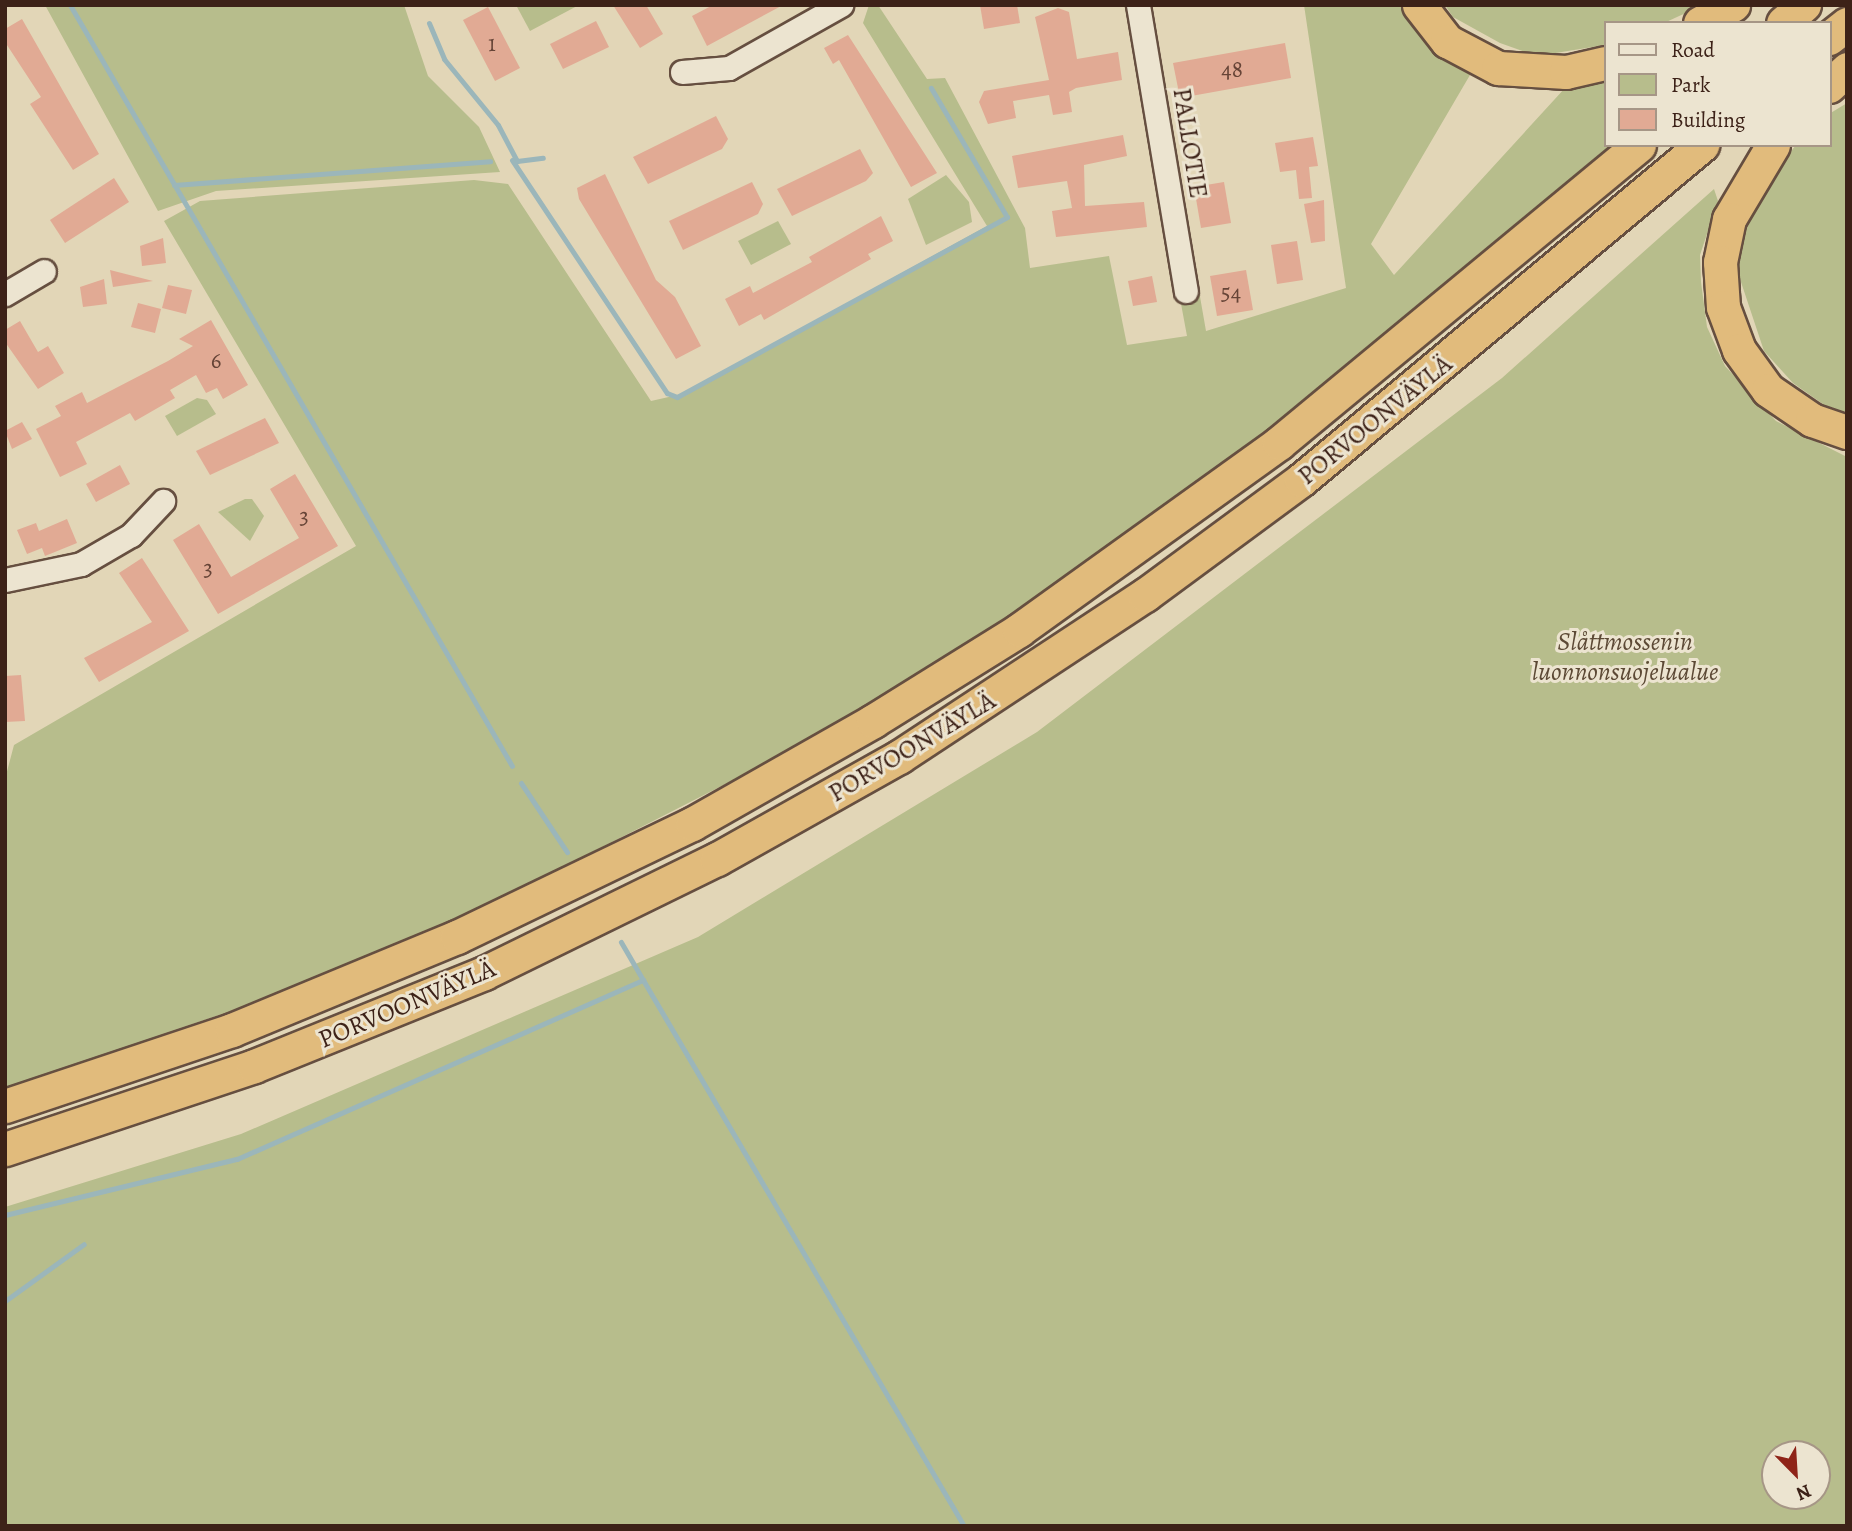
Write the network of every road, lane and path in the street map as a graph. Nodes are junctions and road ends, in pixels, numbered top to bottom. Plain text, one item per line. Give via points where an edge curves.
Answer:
1 (841, 5) edge
2 (1138, 5) edge
3 (1419, 5) edge
4 (1733, 5) edge
5 (1804, 5) edge
6 (1704, 21) edge
7 (1785, 21) edge
8 (1847, 24) edge
9 (1831, 36) edge
10 (1604, 63) edge
11 (1847, 69) edge
12 (682, 72) dead end
13 (1831, 84) edge
14 (1637, 147) edge
15 (1700, 147) edge
16 (1772, 147) edge
17 (44, 271) dead end
18 (1186, 291) dead end
19 (5, 294) edge
20 (1847, 432) edge
21 (163, 501) dead end
22 (5, 580) edge
23 (5, 1106) edge
24 (5, 1149) edge

1 - 12 street via 729,68
2 - 18 street, PALLOTIE
3 - 10 highway via 1447,40 1498,68 1566,72
4 - 6 highway
5 - 7 highway
8 - 9 highway
11 - 13 highway
14 - 23 highway, PORVOONVÄYLÄ via 1279,443 1019,630 873,721 692,824 457,937 232,1030
15 - 24 highway, PORVOONVÄYLÄ via 1279,497 1124,610 899,757 685,875 484,973 254,1066
16 - 20 highway via 1729,219 1720,262 1723,307 1739,351 1768,390 1812,420
17 - 19 street
21 - 22 street via 131,535 81,564

